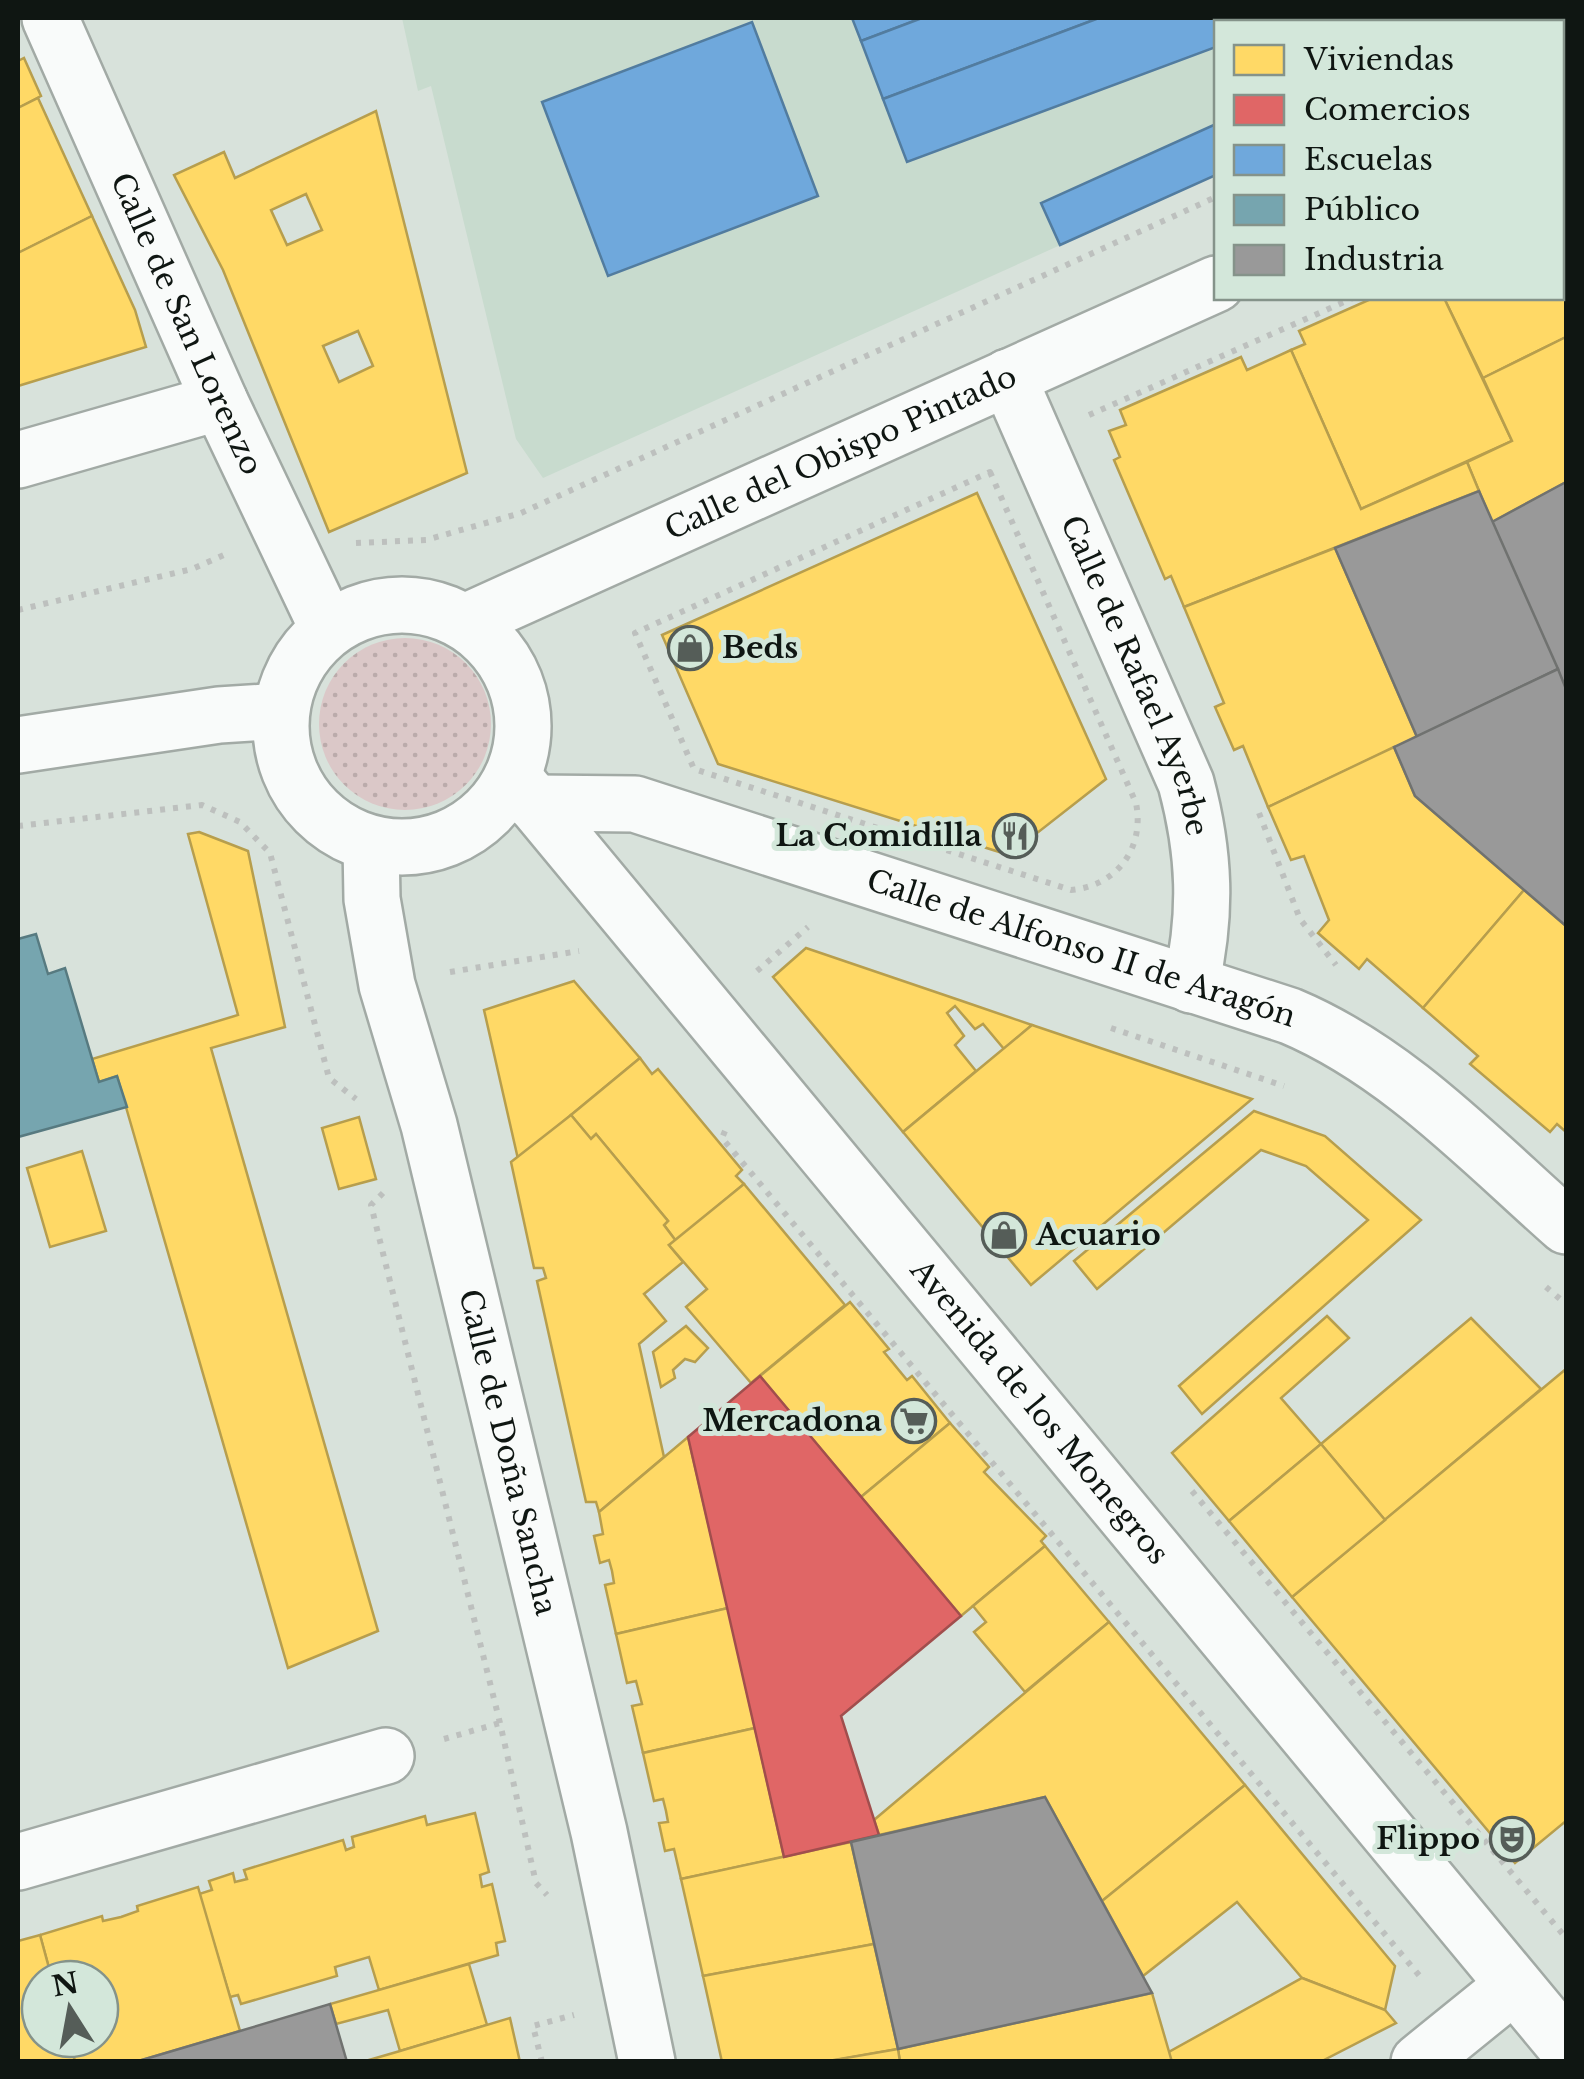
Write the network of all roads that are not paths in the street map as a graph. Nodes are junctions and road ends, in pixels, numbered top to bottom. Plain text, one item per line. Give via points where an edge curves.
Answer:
1 (50, 18) edge
2 (1214, 285) edge
3 (1008, 377) junction
4 (220, 402) junction
5 (18, 460) edge
6 (466, 622) junction
7 (328, 629) junction
8 (280, 710) junction
9 (18, 745) edge
10 (524, 790) junction
11 (371, 844) junction
12 (1191, 985) junction
13 (1566, 1226) edge
14 (386, 1756) dead end
15 (18, 1862) edge
16 (1514, 1985) junction
17 (1566, 2047) edge
18 (647, 2062) edge
19 (1418, 2062) edge

1 - 4 street, Calle de San Lorenzo
2 - 3 street, Calle del Obispo Pintado
3 - 6 street, Calle del Obispo Pintado
3 - 12 street, Calle de Rafael Ayerbe via 1186,783 1206,884
4 - 5 street
4 - 7 street, Calle de San Lorenzo
6 - 7 street via 432,608 396,604 360,611
6 - 10 street via 512,674 523,708
7 - 8 street via 305,652
8 - 9 street
8 - 11 street via 281,746 292,780 338,831
10 - 11 street via 428,846
10 - 12 street, Calle de Alfonso II de Aragón via 635,804
10 - 16 street, Avenida de los Monegros
11 - 18 street, Calle de Doña Sancha via 372,899 388,985 429,1125 549,1622
12 - 13 street, Calle de Alfonso II de Aragón via 1337,1036 1387,1069
14 - 15 street
16 - 17 street, Avenida de los Monegros
16 - 19 street

